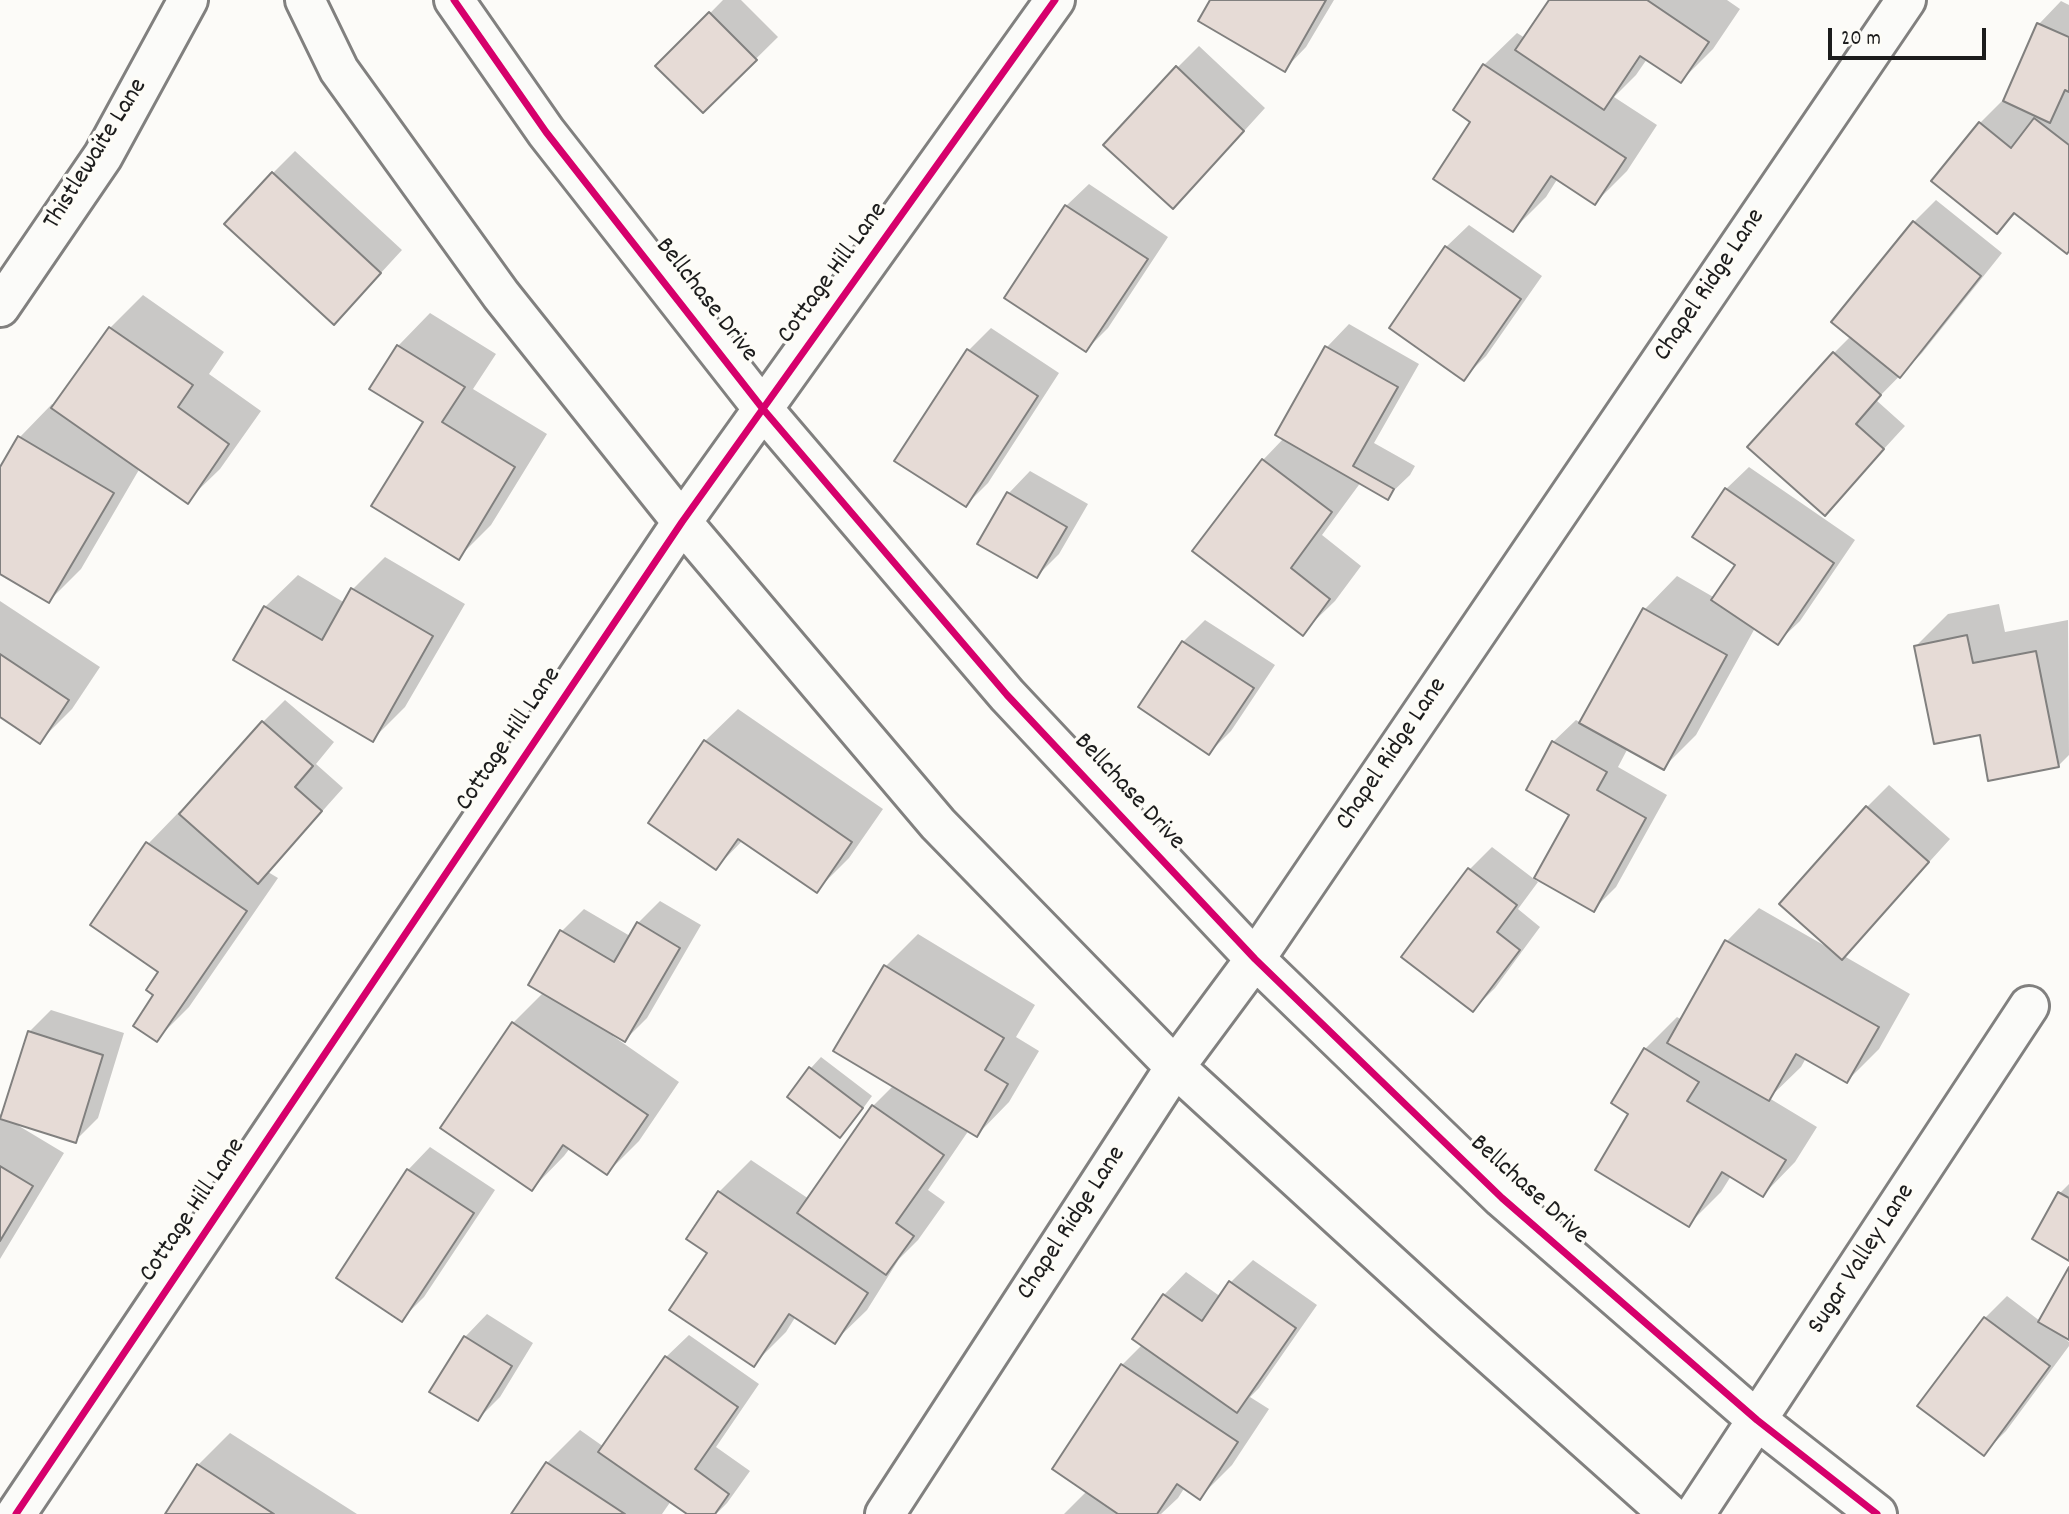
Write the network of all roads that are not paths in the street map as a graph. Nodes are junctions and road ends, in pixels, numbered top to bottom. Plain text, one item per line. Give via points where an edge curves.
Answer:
1 (188, 0) edge
2 (305, 0) edge
3 (454, 0) edge
4 (1055, 0) edge
5 (1906, 0) edge
6 (0, 307) edge
7 (763, 409) junction
8 (682, 522) junction
9 (1255, 959) junction
10 (2029, 1006) dead end
11 (1175, 1067) junction
12 (1757, 1420) junction
13 (16, 1514) edge
14 (885, 1514) edge
15 (1669, 1514) edge
16 (1695, 1514) edge
17 (1877, 1514) edge

1 - 6 street, Thistlewaite Lane via 103,156
2 - 8 street via 339,70 420,183 501,295
3 - 7 street, Bellchase Drive via 546,132
4 - 7 street, Cottage Hill Lane
5 - 9 street, Chapel Ridge Lane
7 - 8 street, Cottage Hill Lane
7 - 9 street, Bellchase Drive via 1007,695
8 - 11 street via 938,824
8 - 13 street, Cottage Hill Lane
9 - 11 street, Chapel Ridge Lane
9 - 12 street, Bellchase Drive via 1502,1198
10 - 12 street, Sugar Valley Lane
11 - 14 street, Chapel Ridge Lane
11 - 15 street
12 - 16 street, Sugar Valley Lane
12 - 17 street, Bellchase Drive

